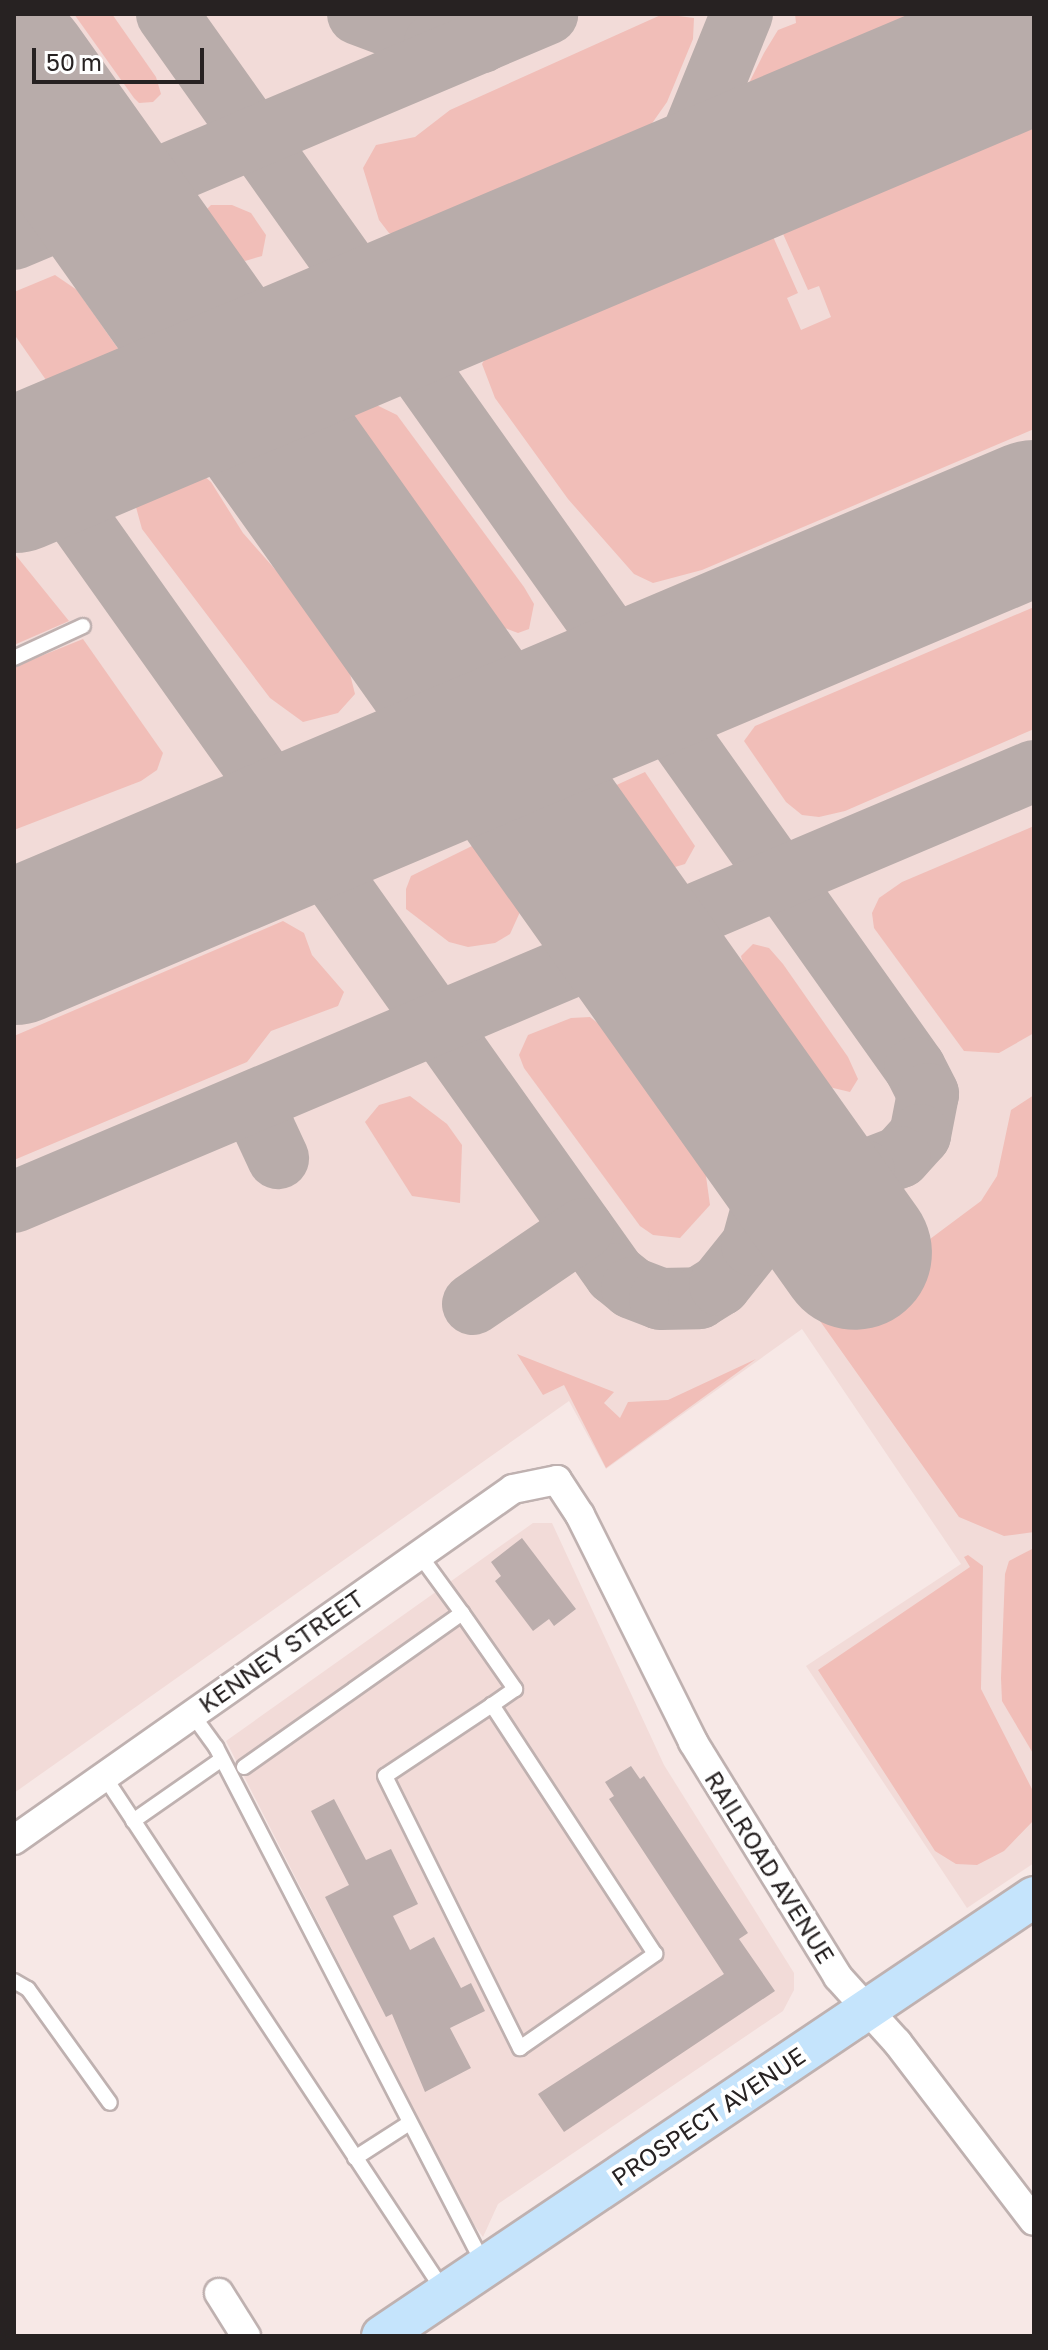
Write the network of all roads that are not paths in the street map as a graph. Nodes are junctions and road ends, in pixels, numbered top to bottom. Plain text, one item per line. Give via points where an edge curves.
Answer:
1 (83, 626) dead end
2 (14, 658) edge
3 (557, 1480) joint
4 (419, 1554) junction
5 (462, 1613) junction
6 (492, 1705) junction
7 (192, 1714) junction
8 (222, 1759) junction
9 (244, 1767) dead end
10 (104, 1776) junction
11 (133, 1821) junction
12 (14, 1840) edge
13 (1034, 1897) edge
14 (14, 1981) edge
15 (865, 2007) junction
16 (110, 2103) dead end
17 (408, 2124) junction
18 (355, 2158) junction
19 (1034, 2221) edge
20 (486, 2267) junction
21 (219, 2293) dead end
22 (445, 2294) junction
23 (246, 2336) edge
24 (382, 2336) edge

1 - 2 lane
3 - 4 street, KENNEY STREET via 513,1489
3 - 15 street, RAILROAD AVENUE via 580,1515 693,1742 838,1977
4 - 5 lane
4 - 7 street, KENNEY STREET
5 - 6 lane via 515,1689
5 - 9 lane
6 - 6 lane via 385,1776 520,2048 655,1954
7 - 8 lane
7 - 10 street, KENNEY STREET
8 - 11 lane
8 - 17 lane
10 - 11 lane
10 - 12 street, KENNEY STREET
11 - 18 lane
13 - 15 main road, PROSPECT AVENUE
14 - 16 lane via 28,1989
15 - 19 street, RAILROAD AVENUE
15 - 20 main road, PROSPECT AVENUE
17 - 18 lane
17 - 20 lane
18 - 22 lane
20 - 22 main road, PROSPECT AVENUE
21 - 23 street
22 - 24 main road, PROSPECT AVENUE

